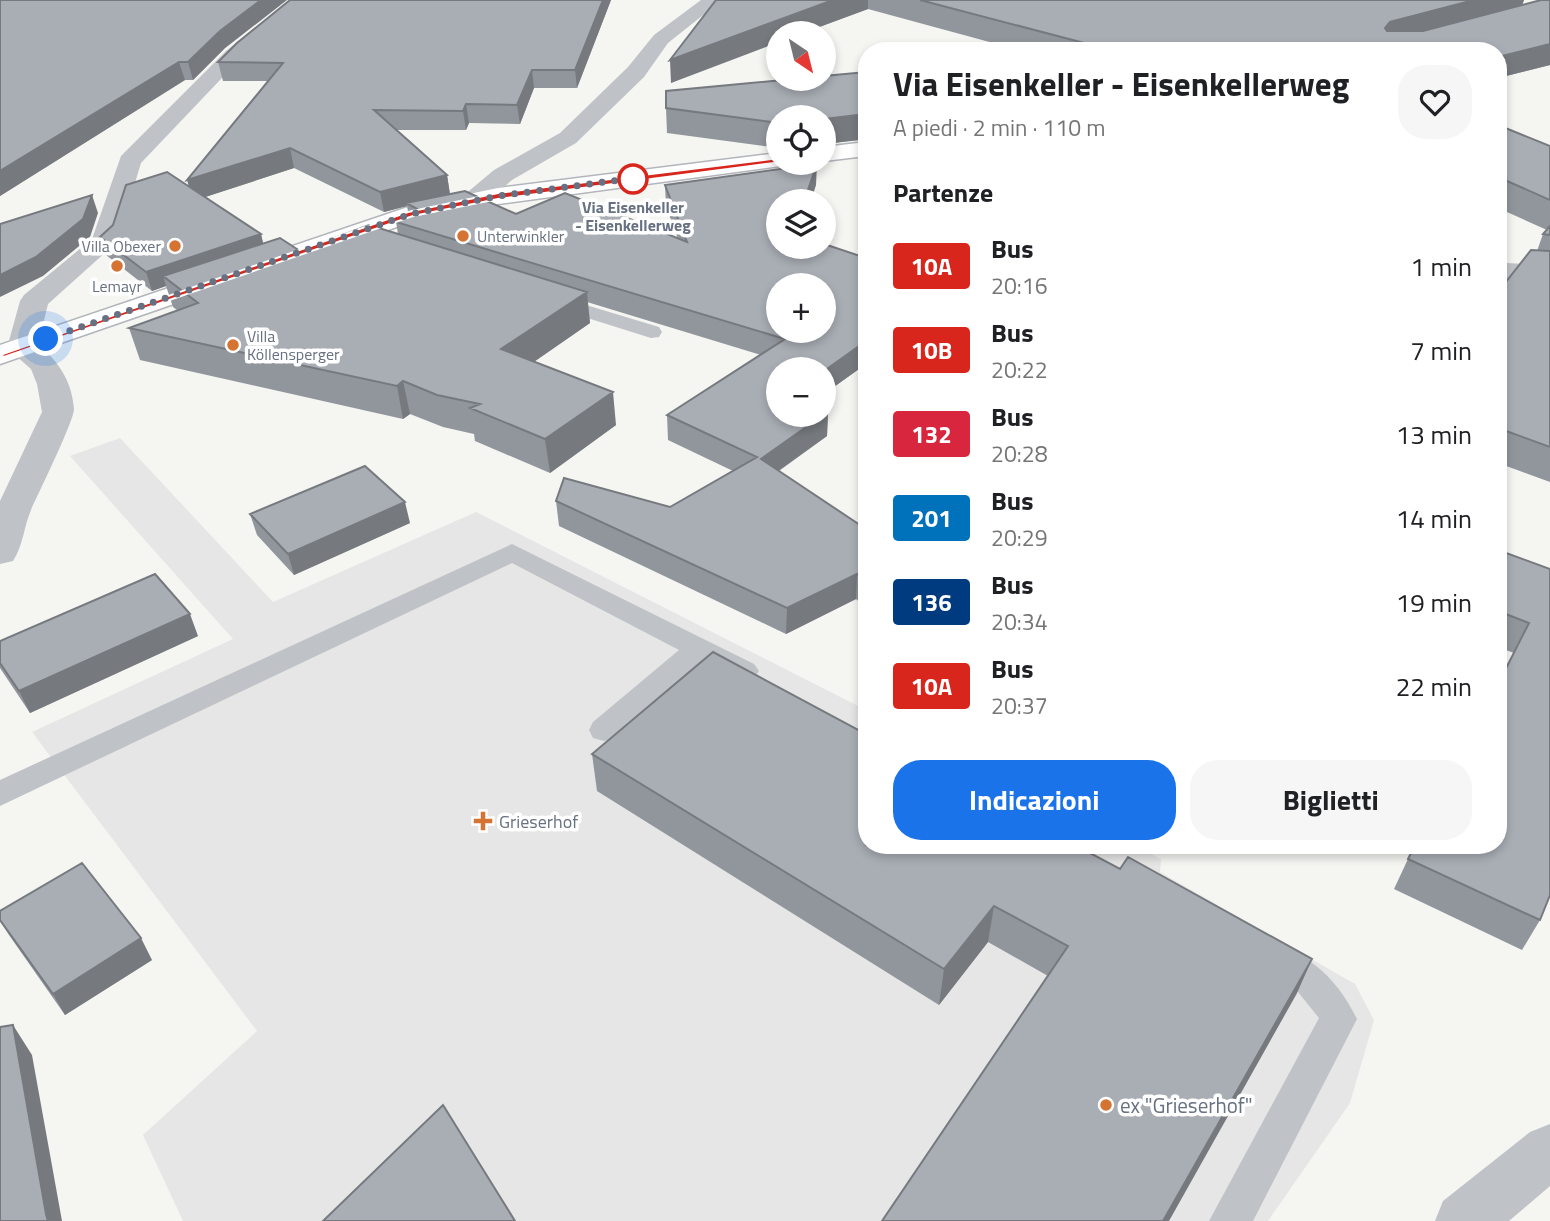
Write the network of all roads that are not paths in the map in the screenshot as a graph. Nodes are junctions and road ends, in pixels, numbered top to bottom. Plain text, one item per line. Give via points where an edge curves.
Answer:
1 (302, 0) edge
2 (713, 0) edge
3 (858, 150) edge
4 (836, 153) edge
5 (766, 162) edge
6 (472, 201) junction
7 (343, 235) junction
8 (374, 245) edge
9 (1507, 269) edge
10 (1550, 271) edge
11 (534, 295) edge
12 (651, 332) edge
13 (7, 351) edge
14 (0, 554) edge
15 (700, 647) junction
16 (771, 686) edge
17 (604, 730) dead end
18 (0, 794) edge
19 (1242, 942) edge
20 (1550, 1151) edge
21 (1230, 1221) edge
22 (1464, 1221) edge

1 - 13 street via 233,55 130,161 104,242 34,301
2 - 6 street via 661,39 636,72 568,138 503,175
3 - 4 main road
5 - 6 main road
6 - 7 main road
7 - 8 lane
7 - 13 main road
9 - 10 lane
11 - 12 lane
13 - 14 street via 44,364 58,412 5,528
15 - 16 lane
15 - 17 lane
15 - 18 lane via 512,552
19 - 21 lane via 1301,974 1326,994 1338,1019
20 - 22 street

